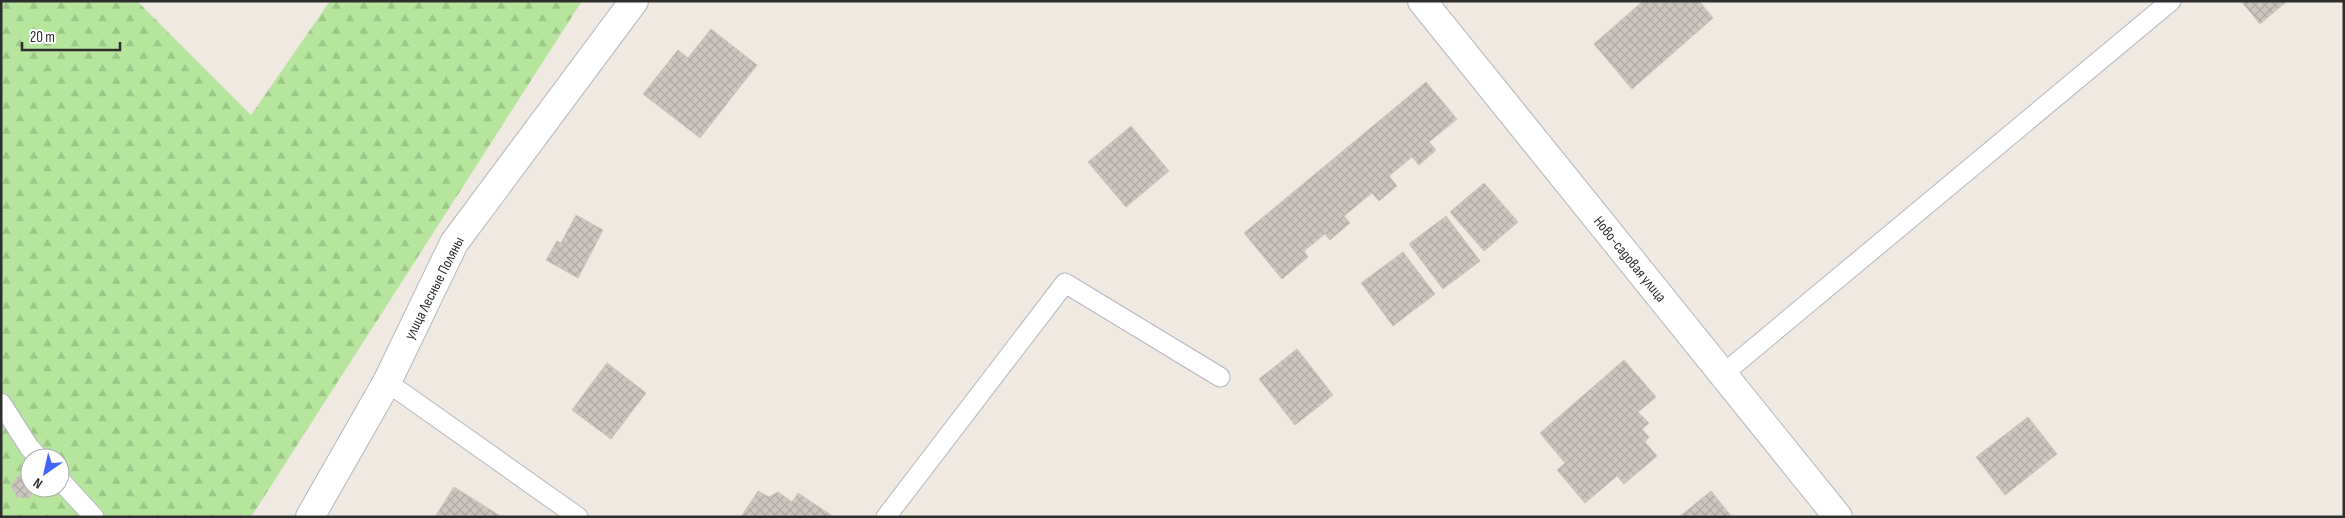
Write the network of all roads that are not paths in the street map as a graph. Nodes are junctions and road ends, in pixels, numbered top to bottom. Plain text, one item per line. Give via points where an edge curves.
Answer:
1 (634, 1) edge
2 (1422, 1) edge
3 (2171, 1) edge
4 (1723, 374) junction
5 (1220, 377) dead end
6 (387, 382) junction
7 (1, 403) edge
8 (31, 448) edge
9 (70, 491) edge
10 (94, 517) edge
11 (310, 517) edge
12 (578, 517) edge
13 (886, 517) edge
14 (1838, 517) edge

1 - 6 street, улица Лесные Поляны via 454,243
2 - 4 street, Ново-садовая улица
3 - 4 lane
4 - 14 street, Ново-садовая улица
5 - 13 lane via 1065,283
6 - 11 street, улица Лесные Поляны
6 - 12 lane
7 - 8 lane
9 - 10 lane

